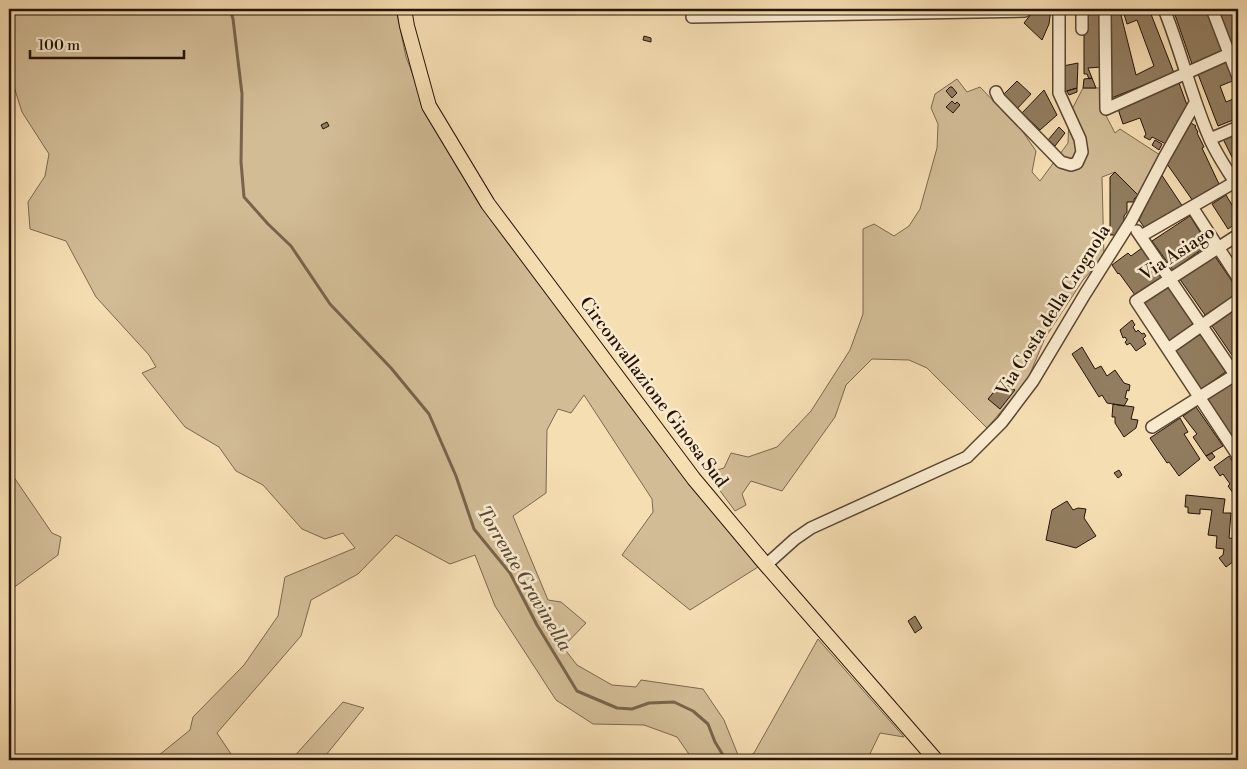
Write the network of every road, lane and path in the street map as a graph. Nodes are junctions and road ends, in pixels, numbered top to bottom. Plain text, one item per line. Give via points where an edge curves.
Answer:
1 (404, 9) edge
2 (1059, 9) edge
3 (1082, 9) edge
4 (1105, 9) edge
5 (1164, 9) edge
6 (1212, 9) edge
7 (852, 11) edge
8 (766, 12) edge
9 (1025, 13) edge
10 (692, 17) dead end
11 (1082, 29) dead end
12 (1234, 51) edge
13 (1186, 74) junction
14 (1238, 76) edge
15 (996, 92) dead end
16 (1195, 103) junction
17 (1238, 127) edge
18 (1210, 139) junction
19 (1237, 184) edge
20 (1192, 207) junction
21 (1238, 235) edge
22 (1217, 248) junction
23 (1170, 278) junction
24 (1238, 278) edge
25 (1238, 300) edge
26 (1202, 326) junction
27 (1168, 349) junction
28 (1237, 376) edge
29 (1201, 397) junction
30 (1152, 428) dead end
31 (1236, 448) edge
32 (766, 565) junction
33 (936, 760) edge

1 - 32 main road, Circonvallazione Ginosa Sud via 429,106 488,204 694,479
2 - 15 street via 1059,93 1080,139 1082,152 1077,163 1061,162
3 - 11 street
4 - 13 street via 1106,109
5 - 13 street
6 - 12 street
7 - 8 street
7 - 9 street
8 - 10 street
12 - 13 street
12 - 14 street
13 - 16 street
16 - 18 street
16 - 32 street, Via Costa della Crognola via 1131,221 1033,381 1002,422 967,457 811,528
17 - 18 street
18 - 19 street
19 - 20 street
20 - 22 street
20 - 23 street via 1139,233
21 - 22 street, Via Asiago
22 - 23 street, Via Asiago
22 - 24 street
23 - 26 street
23 - 27 street, Via Asiago via 1136,301
25 - 26 street
26 - 27 street
26 - 28 street
27 - 29 street
28 - 29 street
29 - 30 street
29 - 31 street
32 - 33 main road, Circonvallazione Ginosa Sud

